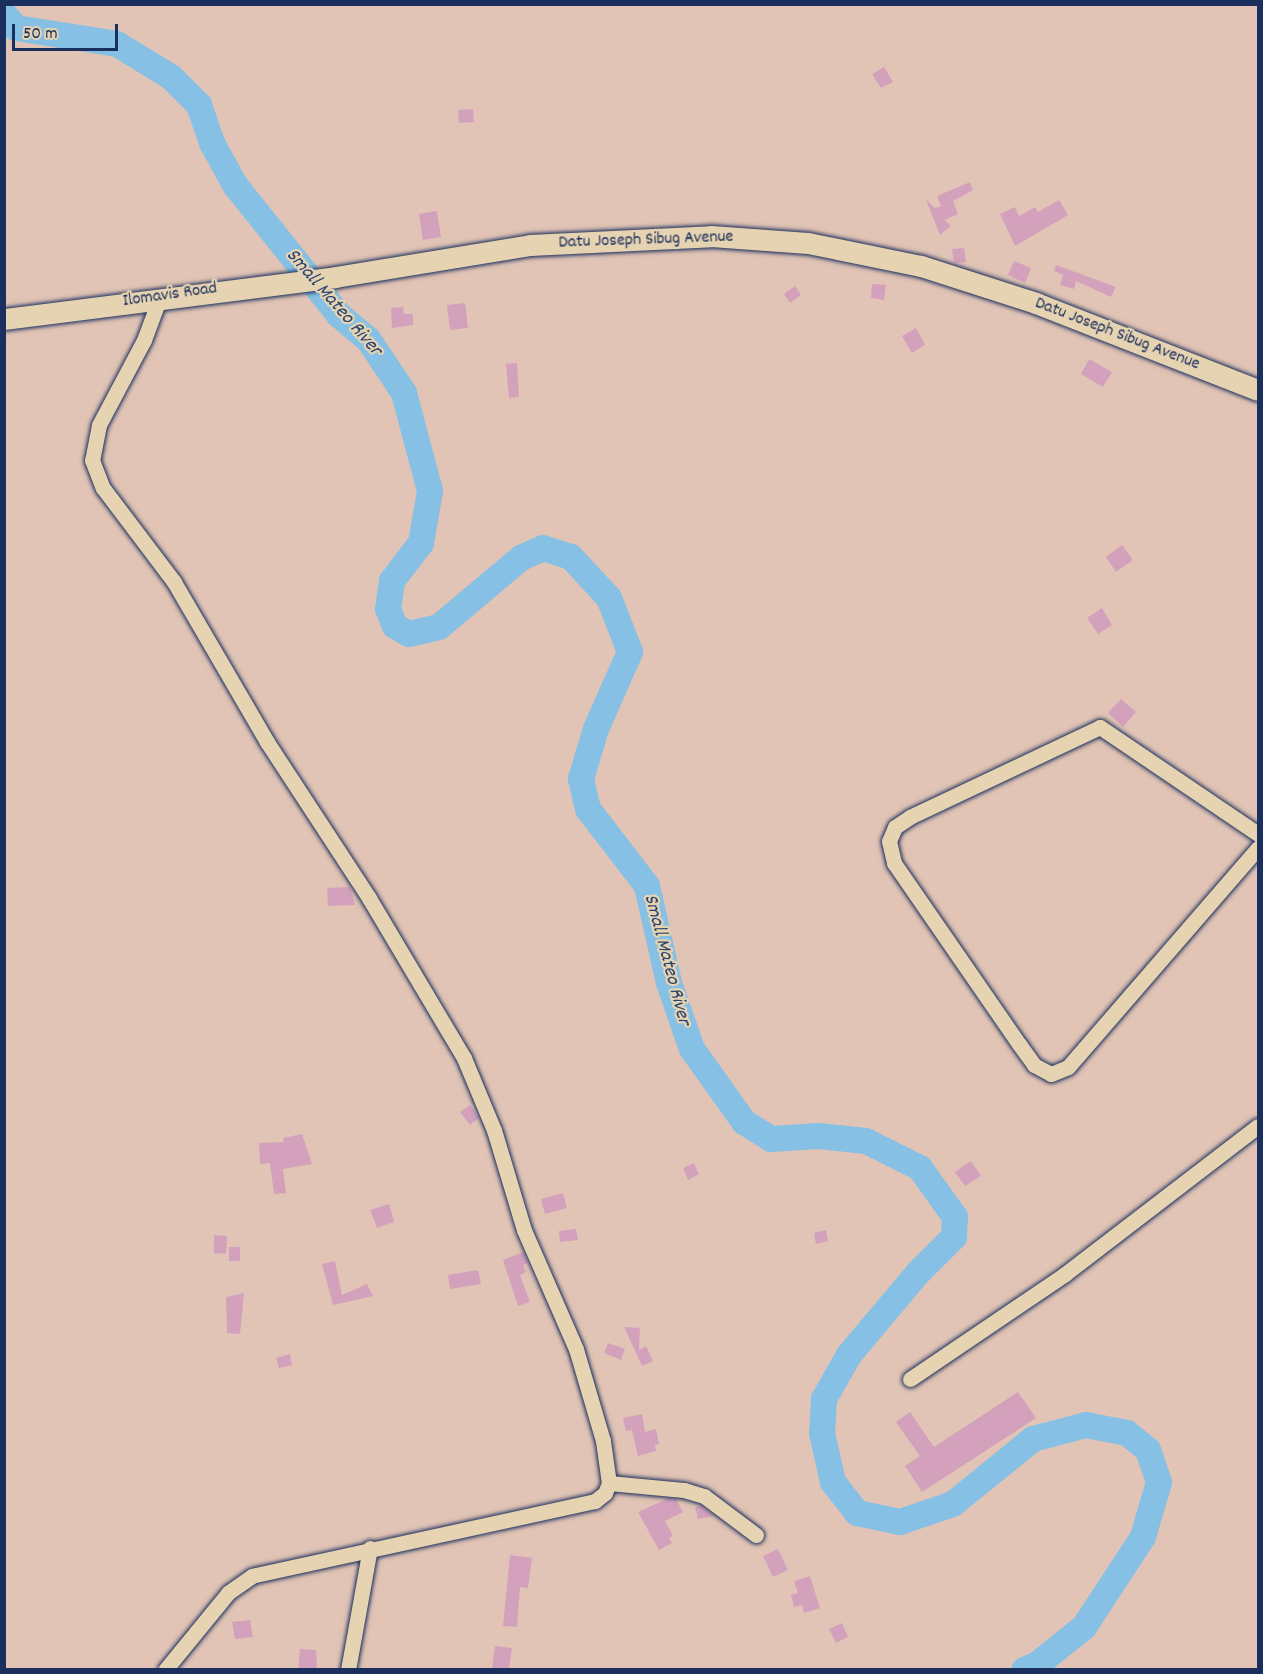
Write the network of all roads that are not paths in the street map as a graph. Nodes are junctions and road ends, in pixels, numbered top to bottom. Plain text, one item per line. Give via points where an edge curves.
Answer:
1 (335, 277) joint
2 (160, 297) junction
3 (4, 319) edge
4 (1258, 390) edge
5 (1258, 834) edge
6 (1258, 848) edge
7 (1258, 1126) edge
8 (910, 1379) dead end
9 (609, 1483) junction
10 (756, 1535) dead end
11 (370, 1548) junction
12 (165, 1670) edge
13 (348, 1670) edge

1 - 2 main road, Ilomavis Road
1 - 4 main road, Datu Joseph Sibug Avenue via 530,245 612,239 711,236 808,243 921,266 1026,299
2 - 3 main road, Ilomavis Road
2 - 9 street via 144,340 99,425 92,460 103,488 174,582 267,741 369,898 464,1059 494,1130 524,1230 576,1349 603,1441
5 - 6 street via 1100,727 910,817 895,827 889,841 894,863 1012,1034 1035,1065 1051,1074 1068,1067
7 - 8 street via 1065,1274
9 - 10 street via 684,1490 704,1496
9 - 11 street via 595,1501
11 - 12 street via 276,1568 239,1583 203,1619
11 - 13 street

